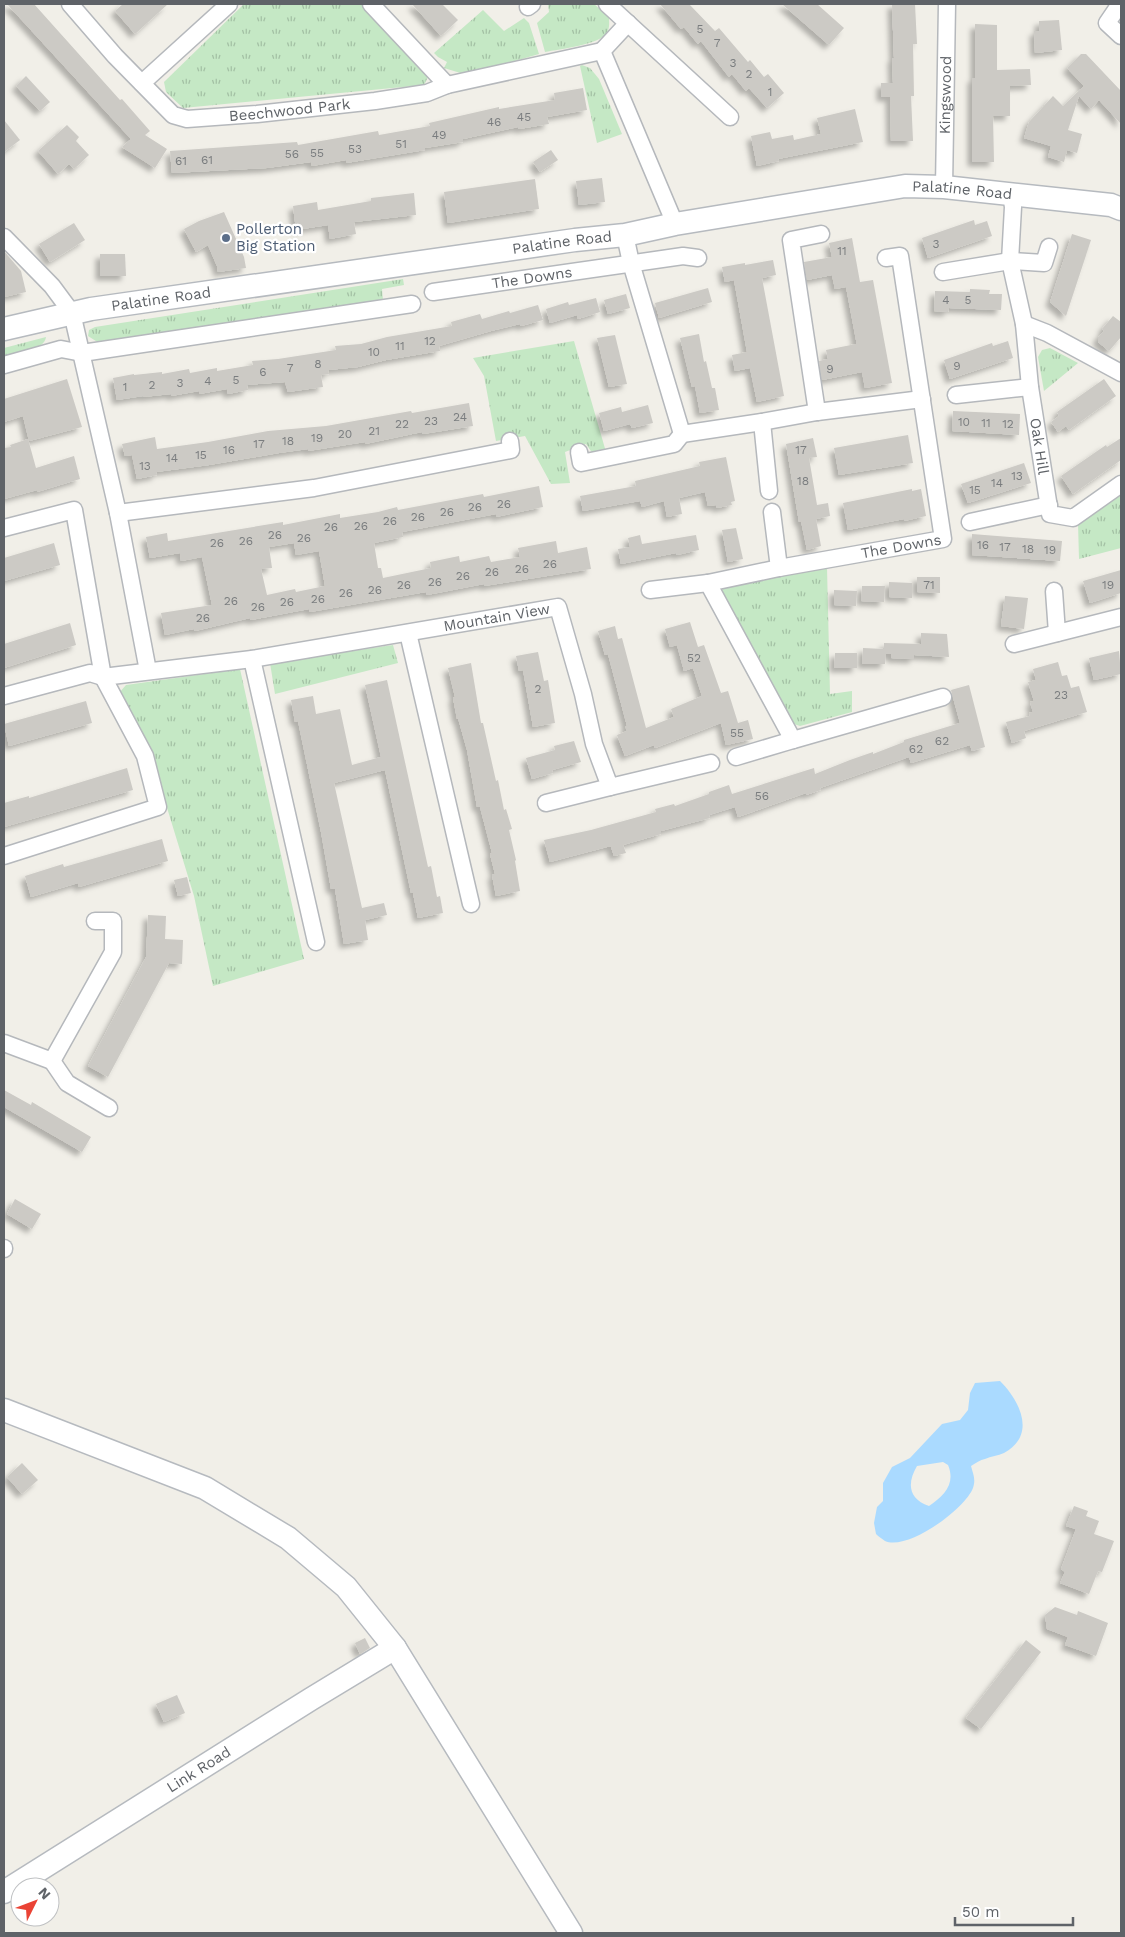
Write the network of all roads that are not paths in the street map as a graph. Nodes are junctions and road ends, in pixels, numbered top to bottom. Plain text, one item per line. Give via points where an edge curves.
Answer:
1 (70, 4) edge
2 (229, 4) edge
3 (371, 4) edge
4 (607, 4) edge
5 (947, 4) edge
6 (1120, 4) edge
7 (628, 23) junction
8 (1121, 36) edge
9 (602, 50) junction
10 (142, 83) junction
11 (447, 85) junction
12 (730, 117) dead end
13 (944, 187) junction
14 (1011, 194) junction
15 (1121, 209) edge
16 (675, 224) junction
17 (821, 234) dead end
18 (625, 235) junction
19 (4, 237) edge
20 (1049, 247) dead end
21 (698, 258) dead end
22 (886, 258) dead end
23 (1010, 261) junction
24 (631, 263) junction
25 (943, 272) dead end
26 (433, 292) dead end
27 (412, 304) dead end
28 (72, 312) junction
29 (1024, 324) junction
30 (4, 329) edge
31 (82, 353) junction
32 (4, 365) edge
33 (1121, 373) edge
34 (1030, 388) junction
35 (956, 395) dead end
36 (922, 399) junction
37 (817, 412) junction
38 (762, 422) junction
39 (682, 434) junction
40 (510, 441) dead end
41 (579, 452) dead end
42 (1121, 484) edge
43 (769, 491) dead end
44 (1049, 505) junction
45 (772, 512) dead end
46 (118, 513) junction
47 (970, 522) dead end
48 (4, 528) edge
49 (779, 568) junction
50 (708, 583) junction
51 (650, 590) dead end
52 (1054, 591) dead end
53 (1121, 617) edge
54 (408, 633) junction
55 (1057, 633) junction
56 (1014, 644) dead end
57 (252, 659) junction
58 (148, 671) junction
59 (103, 678) junction
60 (4, 696) edge
61 (943, 697) dead end
62 (793, 740) junction
63 (736, 757) dead end
64 (711, 763) dead end
65 (610, 787) junction
66 (546, 803) dead end
67 (4, 856) edge
68 (471, 904) dead end
69 (95, 921) dead end
70 (316, 942) dead end
71 (4, 1043) edge
72 (52, 1061) junction
73 (109, 1108) dead end
74 (4, 1410) edge
75 (395, 1648) junction
76 (4, 1892) edge
77 (571, 1933) edge

1 - 10 street, Beechwood Park
2 - 10 street
3 - 11 street
4 - 7 street
5 - 13 street, Kingswood
6 - 8 street via 1107,23
7 - 9 street
7 - 12 street
9 - 11 street, Beechwood Park
9 - 16 street
10 - 11 street, Beechwood Park via 173,114 186,118 257,114 380,100 427,93
13 - 14 street, Palatine Road
13 - 16 street, Palatine Road via 905,186
14 - 15 street, Palatine Road via 1111,205
14 - 23 street, Oak Hill
16 - 18 street, Palatine Road
17 - 37 street via 791,240
18 - 24 street
18 - 28 street, Palatine Road
19 - 28 street via 52,286
20 - 23 street via 1044,263
21 - 24 street, The Downs via 682,256
22 - 36 street, The Downs via 900,256
23 - 25 street
23 - 29 street, Oak Hill
24 - 26 street, The Downs
24 - 39 street
27 - 31 street
28 - 30 street, Palatine Road
28 - 31 street
29 - 33 street
29 - 34 street, Oak Hill
31 - 32 street via 61,349
31 - 46 street
34 - 35 street
34 - 44 street, Oak Hill
36 - 37 street
36 - 49 street, The Downs via 943,539
37 - 38 street
38 - 39 street
38 - 43 street
39 - 41 street via 674,444 581,463
40 - 46 street via 511,450 314,488
42 - 44 street via 1073,518 1050,514
44 - 47 street
45 - 49 street
46 - 58 street
48 - 59 street via 74,510
49 - 50 street, The Downs
50 - 51 street, The Downs
50 - 62 street
52 - 55 street
53 - 55 street
54 - 57 street, Mountain View
54 - 65 street, Mountain View via 558,607 594,744
54 - 68 street
55 - 56 street
57 - 58 street, Mountain View
57 - 70 street
58 - 59 street, Mountain View
59 - 60 street, Mountain View via 90,673
59 - 67 street via 145,756 158,807
61 - 62 street
62 - 63 street
64 - 65 street
65 - 66 street
69 - 72 street via 113,921 112,952
71 - 72 street
72 - 73 street via 67,1083
74 - 75 street via 205,1488 272,1528 346,1587
75 - 76 street, Link Road
75 - 77 street

